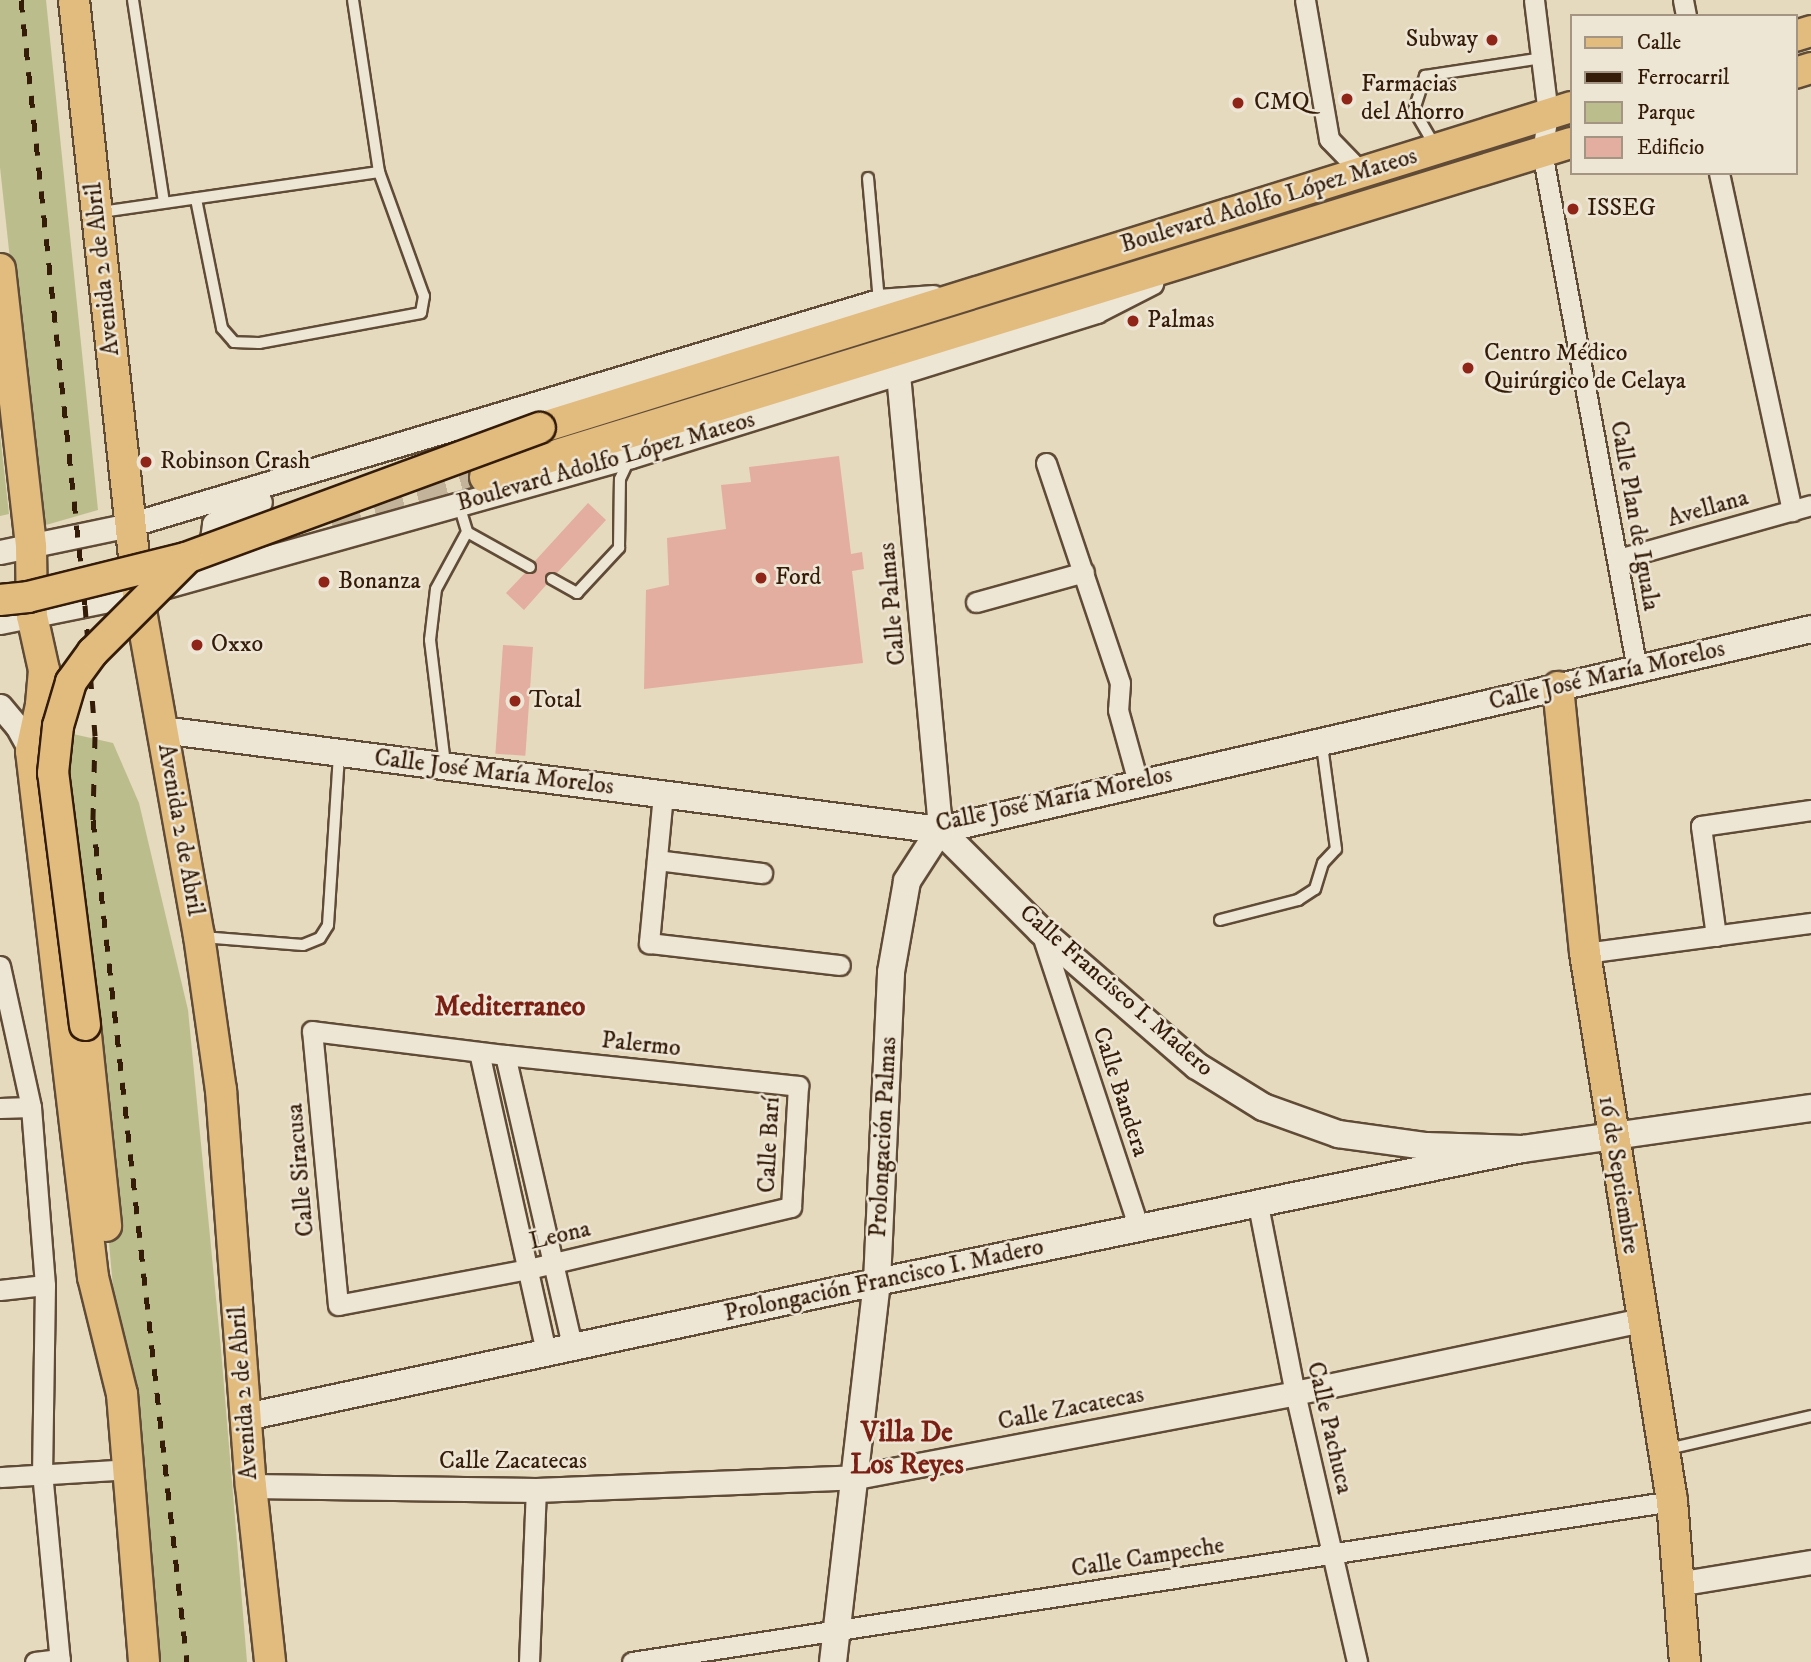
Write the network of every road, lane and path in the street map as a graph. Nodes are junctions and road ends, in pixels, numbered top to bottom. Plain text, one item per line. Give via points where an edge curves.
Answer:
1 (74, 0) edge
2 (133, 0) edge
3 (353, 0) edge
4 (1305, 0) edge
5 (1534, 0) edge
6 (1542, 58) junction
7 (1560, 110) edge
8 (1570, 143) edge
9 (1436, 148) junction
10 (1542, 152) junction
11 (379, 172) junction
12 (1362, 173) junction
13 (1719, 175) edge
14 (868, 178) dead end
15 (196, 199) junction
16 (164, 202) junction
17 (97, 213) junction
18 (1198, 259) junction
19 (0, 269) edge
20 (967, 294) junction
21 (879, 301) junction
22 (898, 374) junction
23 (402, 443) junction
24 (631, 456) junction
25 (1046, 463) dead end
26 (485, 477) tunnel mouth
27 (459, 505) junction
28 (1811, 505) edge
29 (1792, 511) junction
30 (129, 525) junction
31 (467, 532) junction
32 (31, 547) junction
33 (307, 547) junction
34 (0, 552) edge
35 (186, 558) junction
36 (1618, 559) junction
37 (530, 567) dead end
38 (1084, 572) junction
39 (552, 579) dead end
40 (138, 594) junction
41 (0, 600) edge
42 (976, 602) dead end
43 (32, 616) junction
44 (0, 622) edge
45 (1811, 629) edge
46 (1637, 668) junction
47 (1558, 687) junction
48 (0, 706) edge
49 (162, 730) junction
50 (1321, 741) junction
51 (31, 751) junction
52 (339, 752) junction
53 (445, 766) junction
54 (1138, 782) junction
55 (663, 794) junction
56 (1811, 810) edge
57 (940, 830) junction
58 (657, 860) junction
59 (762, 873) dead end
60 (1220, 920) dead end
61 (1811, 923) edge
62 (1041, 931) junction
63 (198, 936) junction
64 (1716, 936) junction
65 (1584, 954) junction
66 (840, 965) dead end
67 (0, 966) edge
68 (312, 1031) joint
69 (479, 1052) junction
70 (505, 1055) junction
71 (798, 1086) joint
72 (31, 1107) junction
73 (0, 1108) edge
74 (1811, 1108) edge
75 (1611, 1136) junction
76 (1522, 1149) junction
77 (1258, 1205) junction
78 (791, 1207) joint
79 (1139, 1230) junction
80 (552, 1263) junction
81 (528, 1269) junction
82 (877, 1282) junction
83 (45, 1285) junction
84 (0, 1290) edge
85 (338, 1304) joint
86 (1641, 1320) junction
87 (572, 1346) junction
88 (546, 1352) junction
89 (1295, 1393) junction
90 (122, 1394) junction
91 (1811, 1416) edge
92 (246, 1417) junction
93 (1663, 1450) junction
94 (130, 1469) junction
95 (42, 1472) junction
96 (0, 1476) edge
97 (856, 1477) junction
98 (251, 1486) junction
99 (536, 1490) junction
100 (1672, 1501) junction
101 (1333, 1553) junction
102 (1811, 1562) edge
103 (1677, 1584) junction
104 (837, 1632) junction
105 (60, 1661) edge
106 (35, 1662) edge
107 (144, 1662) edge
108 (270, 1662) edge
109 (529, 1662) edge
110 (632, 1662) edge
111 (833, 1662) edge
112 (1357, 1662) edge
113 (1685, 1662) edge

1 - 17 main road, Avenida 2 de Abril
2 - 16 lane
3 - 11 lane
4 - 12 street via 1329,139
5 - 6 street, Calle Plan de Iguala
6 - 7 street, Calle Plan de Iguala
6 - 9 lane via 1425,76 1414,110
7 - 9 main road, Boulevard Adolfo López Mateos
7 - 10 street, Calle Plan de Iguala
8 - 10 main road, Boulevard Adolfo López Mateos
9 - 12 main road, Boulevard Adolfo López Mateos
10 - 18 main road, Boulevard Adolfo López Mateos
10 - 36 street, Calle Plan de Iguala
11 - 15 lane
11 - 15 lane via 424,296 421,313 259,343 234,342 222,328
12 - 20 main road, Boulevard Adolfo López Mateos
13 - 29 street
14 - 21 lane
15 - 16 lane
16 - 17 lane
17 - 30 main road, Avenida 2 de Abril
18 - 22 street, Boulevard Adolfo López Mateos via 1096,311
18 - 26 main road, Boulevard Adolfo López Mateos
19 - 32 main road
20 - 21 street, Boulevard Adolfo López Mateos
20 - 35 main road, Boulevard Adolfo López Mateos, bridge via 540,428
21 - 23 street, Boulevard Adolfo López Mateos
22 - 24 street, Boulevard Adolfo López Mateos
22 - 57 street, Calle Palmas
23 - 30 street, Boulevard Adolfo López Mateos
23 - 33 street via 382,466 233,510 212,530 217,550 233,554 269,544
24 - 27 street, Boulevard Adolfo López Mateos
24 - 39 lane via 620,480 619,548 577,593
25 - 38 street
27 - 31 lane
27 - 33 street, Boulevard Adolfo López Mateos
28 - 29 street, Avellana
29 - 36 street, Avellana
30 - 32 street, Boulevard Adolfo López Mateos
30 - 40 main road, Avenida 2 de Abril
31 - 37 lane
31 - 53 lane via 436,589 430,640
32 - 34 street, Boulevard Adolfo López Mateos
32 - 43 main road
33 - 40 street, Boulevard Adolfo López Mateos
35 - 41 main road, Boulevard Adolfo López Mateos, bridge
35 - 90 main road, bridge via 93,652 71,682 58,726 53,773 97,1112
36 - 46 street, Calle Plan de Iguala
38 - 42 street
38 - 54 street via 1120,683 1118,710
40 - 43 street, Boulevard Adolfo López Mateos
40 - 49 main road, Avenida 2 de Abril
43 - 44 street, Boulevard Adolfo López Mateos
43 - 51 main road via 44,670
45 - 46 main road, Calle José María Morelos
46 - 47 main road, Calle José María Morelos
47 - 50 main road, Calle José María Morelos
47 - 65 main road, 16 de Septiembre
48 - 51 street
49 - 52 main road, Calle José María Morelos
49 - 63 main road, Avenida 2 de Abril
50 - 54 main road, Calle José María Morelos
50 - 60 lane via 1336,849 1324,863 1315,889 1297,900
51 - 90 main road via 93,1277
52 - 53 main road, Calle José María Morelos
52 - 63 lane via 328,925 320,938 303,945
53 - 55 main road, Calle José María Morelos
54 - 57 main road, Calle José María Morelos
55 - 57 main road, Calle José María Morelos
55 - 58 street
56 - 64 street via 1701,826
57 - 62 main road, Calle Francisco I. Madero
57 - 82 main road, Prolongación Palmas via 907,881 891,972
58 - 59 street
58 - 66 street via 649,943
61 - 64 street
62 - 76 main road, Calle Francisco I. Madero via 1198,1066 1263,1107 1338,1134 1426,1146
62 - 79 street, Calle Bandera
63 - 92 main road, Avenida 2 de Abril via 221,1090
64 - 65 street
65 - 75 main road, 16 de Septiembre
67 - 72 street
68 - 69 street, Palermo
68 - 85 street, Calle Siracusa
69 - 70 street, Palermo
69 - 81 street
70 - 71 street, Palermo
70 - 80 street
71 - 78 street, Calle Barí
72 - 73 street
72 - 83 street
74 - 75 main road, Calle Francisco I. Madero
75 - 76 main road, Calle Francisco I. Madero
75 - 86 main road, 16 de Septiembre
76 - 77 main road, Prolongación Francisco I. Madero
77 - 79 main road, Prolongación Francisco I. Madero
77 - 89 street, Calle Pachuca
78 - 80 street, Leona
79 - 82 main road, Prolongación Francisco I. Madero
80 - 81 street, Leona
80 - 87 street
81 - 85 street, Leona
81 - 88 street
82 - 87 main road, Prolongación Francisco I. Madero
82 - 97 main road, Prolongación Palmas
83 - 84 street
83 - 95 street
86 - 89 street, Calle Zacatecas
86 - 93 main road, 16 de Septiembre
87 - 88 main road, Prolongación Francisco I. Madero
88 - 92 main road, Prolongación Francisco I. Madero
89 - 97 street, Calle Zacatecas
89 - 101 street, Calle Pachuca
90 - 94 main road
91 - 93 lane
92 - 98 main road, Avenida 2 de Abril
93 - 100 main road, 16 de Septiembre
94 - 95 street
94 - 107 main road
95 - 96 street
95 - 105 street
97 - 99 street, Calle Zacatecas
97 - 104 main road, Prolongación Palmas
98 - 99 street, Calle Zacatecas
98 - 108 main road, Avenida 2 de Abril
99 - 109 street
100 - 101 street, Calle Campeche
100 - 103 main road, 16 de Septiembre
101 - 104 street, Calle Campeche
101 - 112 street, Calle Pachuca
102 - 103 street
103 - 113 main road, 16 de Septiembre
104 - 110 street, Calle Campeche
104 - 111 main road, Prolongación Palmas
105 - 106 street

